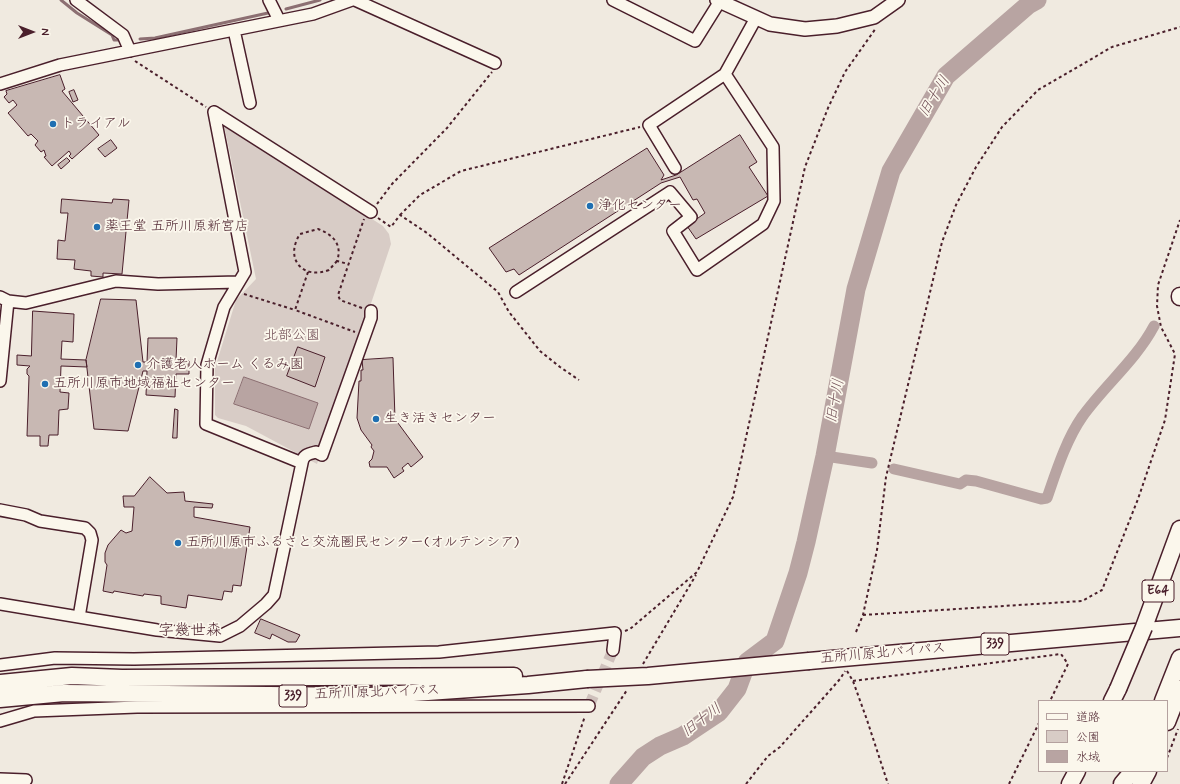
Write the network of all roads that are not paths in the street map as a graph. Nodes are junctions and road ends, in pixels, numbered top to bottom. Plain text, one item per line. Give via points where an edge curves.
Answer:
1 (76, 0) edge
2 (269, 0) edge
3 (352, 0) edge
4 (356, 0) edge
5 (613, 0) edge
6 (898, 0) edge
7 (718, 1) edge
8 (756, 18) junction
9 (279, 20) junction
10 (234, 30) junction
11 (130, 52) junction
12 (495, 63) road end
13 (725, 74) junction
14 (0, 84) edge
15 (250, 103) dead end
16 (675, 168) dead end
17 (369, 211) road end
18 (236, 286) junction
19 (516, 292) dead end
20 (4, 299) edge
21 (371, 311) road end
22 (0, 381) edge
23 (302, 463) junction
24 (0, 510) edge
25 (1180, 529) edge
26 (0, 604) edge
27 (80, 617) junction
28 (1180, 628) edge
29 (613, 650) tunnel mouth
30 (1180, 658) edge
31 (0, 665) edge
32 (587, 679) junction
33 (0, 683) edge
34 (1180, 689) edge
35 (1115, 695) edge
36 (0, 699) edge
37 (1163, 700) edge
38 (589, 706) road end
39 (1168, 719) edge
40 (0, 721) edge
41 (1076, 772) edge
42 (1132, 772) edge
43 (1147, 772) edge
44 (0, 779) edge
45 (26, 780) dead end
46 (1070, 784) edge
47 (1122, 784) edge
48 (1141, 784) edge

1 - 11 street via 123,36
2 - 9 street
3 - 9 street via 313,14
4 - 12 street
5 - 7 street via 695,41
6 - 8 main road via 874,17 837,26 805,29 770,24
7 - 8 main road
8 - 13 street
9 - 10 street
10 - 11 street
10 - 15 street
11 - 14 street via 60,65
13 - 16 street via 649,125
13 - 19 street via 773,147 774,201 763,224 697,270 673,231 691,216 670,192
17 - 18 street via 214,112 245,272
18 - 20 street via 116,281 26,303
18 - 23 street via 224,308 207,365 206,424
20 - 22 street
21 - 23 street via 372,318 322,455 316,452 306,454
23 - 27 street via 274,596 240,626 220,636 156,630
24 - 27 street via 26,515 40,521 86,528 90,533 92,540
25 - 35 highway, E64, bridge via 1144,627
26 - 27 street
28 - 32 highway, 五所川原北バイパス / 339, bridge via 648,676
29 - 31 street via 616,633 439,652 142,659 55,658
30 - 37 highway
32 - 33 highway, 五所川原北バイパス / 339 via 512,676 72,676
32 - 36 highway, 五所川原北バイパス / 339 via 370,696 64,692
34 - 39 highway
38 - 40 street via 136,707 34,711
41 - 46 highway
42 - 47 highway
43 - 48 highway
44 - 45 street

